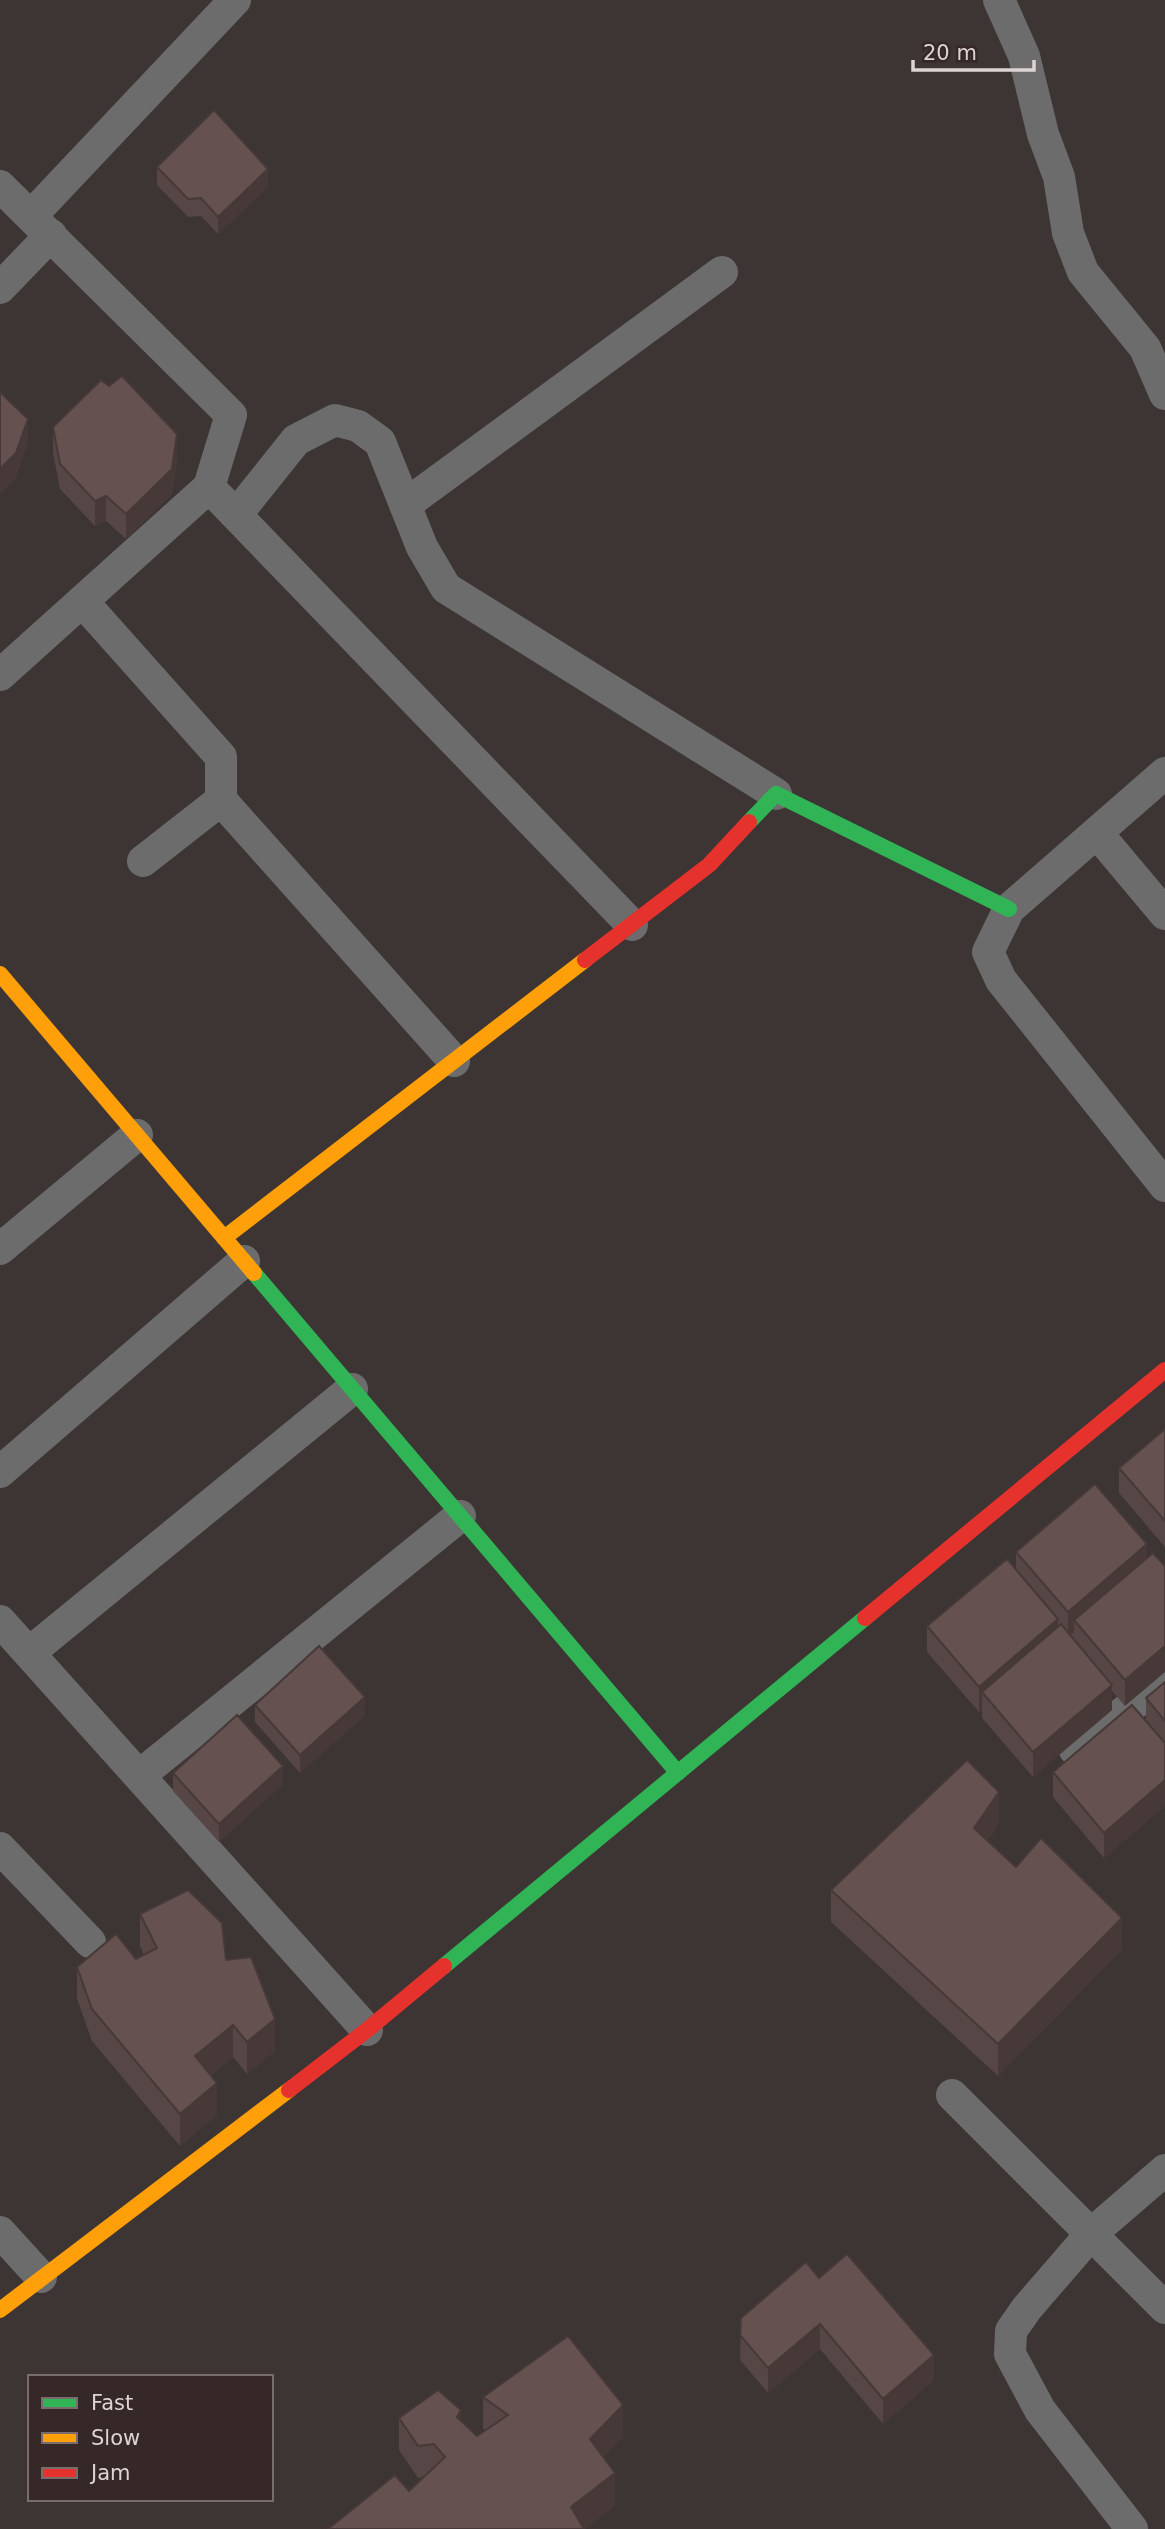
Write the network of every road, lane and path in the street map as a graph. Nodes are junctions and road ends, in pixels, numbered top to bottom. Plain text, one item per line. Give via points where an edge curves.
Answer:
1 (235, 0) edge
2 (999, 0) edge
3 (0, 186) edge
4 (41, 225) junction
5 (722, 272) dead end
6 (0, 288) edge
7 (1165, 394) edge
8 (209, 487) junction
9 (405, 505) junction
10 (236, 515) junction
11 (82, 601) junction
12 (0, 675) edge
13 (1165, 773) edge
14 (776, 794) junction
15 (221, 800) junction
16 (1097, 833) junction
17 (143, 862) dead end
18 (1009, 909) junction
19 (1165, 914) edge
20 (632, 925) junction
21 (0, 974) edge
22 (454, 1061) junction
23 (137, 1135) junction
24 (1165, 1186) edge
25 (0, 1249) edge
26 (234, 1249) junction
27 (1165, 1370) edge
28 (352, 1389) junction
29 (0, 1472) edge
30 (460, 1516) junction
31 (0, 1621) edge
32 (29, 1653) junction
33 (1165, 1680) edge
34 (1075, 1750) edge
35 (678, 1773) junction
36 (139, 1776) junction
37 (0, 1848) edge
38 (90, 1942) dead end
39 (367, 2030) junction
40 (952, 2095) dead end
41 (1165, 2169) edge
42 (0, 2232) edge
43 (1091, 2234) junction
44 (41, 2277) junction
45 (1165, 2308) edge
46 (0, 2310) edge
47 (1132, 2529) edge

1 - 4 street
2 - 7 street via 1024,56 1059,177 1068,233 1083,272 1146,348
3 - 4 street
4 - 6 street
4 - 8 street via 231,415
5 - 9 street
8 - 10 street
8 - 11 street
9 - 10 street via 380,442 358,426 335,420 296,440
9 - 14 street via 446,588
10 - 20 street
11 - 12 street
11 - 15 street via 221,757
13 - 16 street
14 - 18 street
14 - 20 street via 709,865
15 - 17 street
15 - 22 street
16 - 18 street
16 - 19 street
18 - 24 street via 988,952 1001,979
20 - 22 street
21 - 23 street
22 - 26 street
23 - 25 street
23 - 26 street
26 - 28 street
26 - 29 street
27 - 35 street
28 - 30 street
28 - 32 street
30 - 35 street
30 - 36 street
31 - 32 street
32 - 36 street
33 - 34 street
35 - 39 street
36 - 39 street
37 - 38 street
39 - 44 street
40 - 43 street
41 - 43 street
42 - 44 street
43 - 45 street
43 - 47 street via 1011,2331 1010,2354 1040,2410
44 - 46 street

